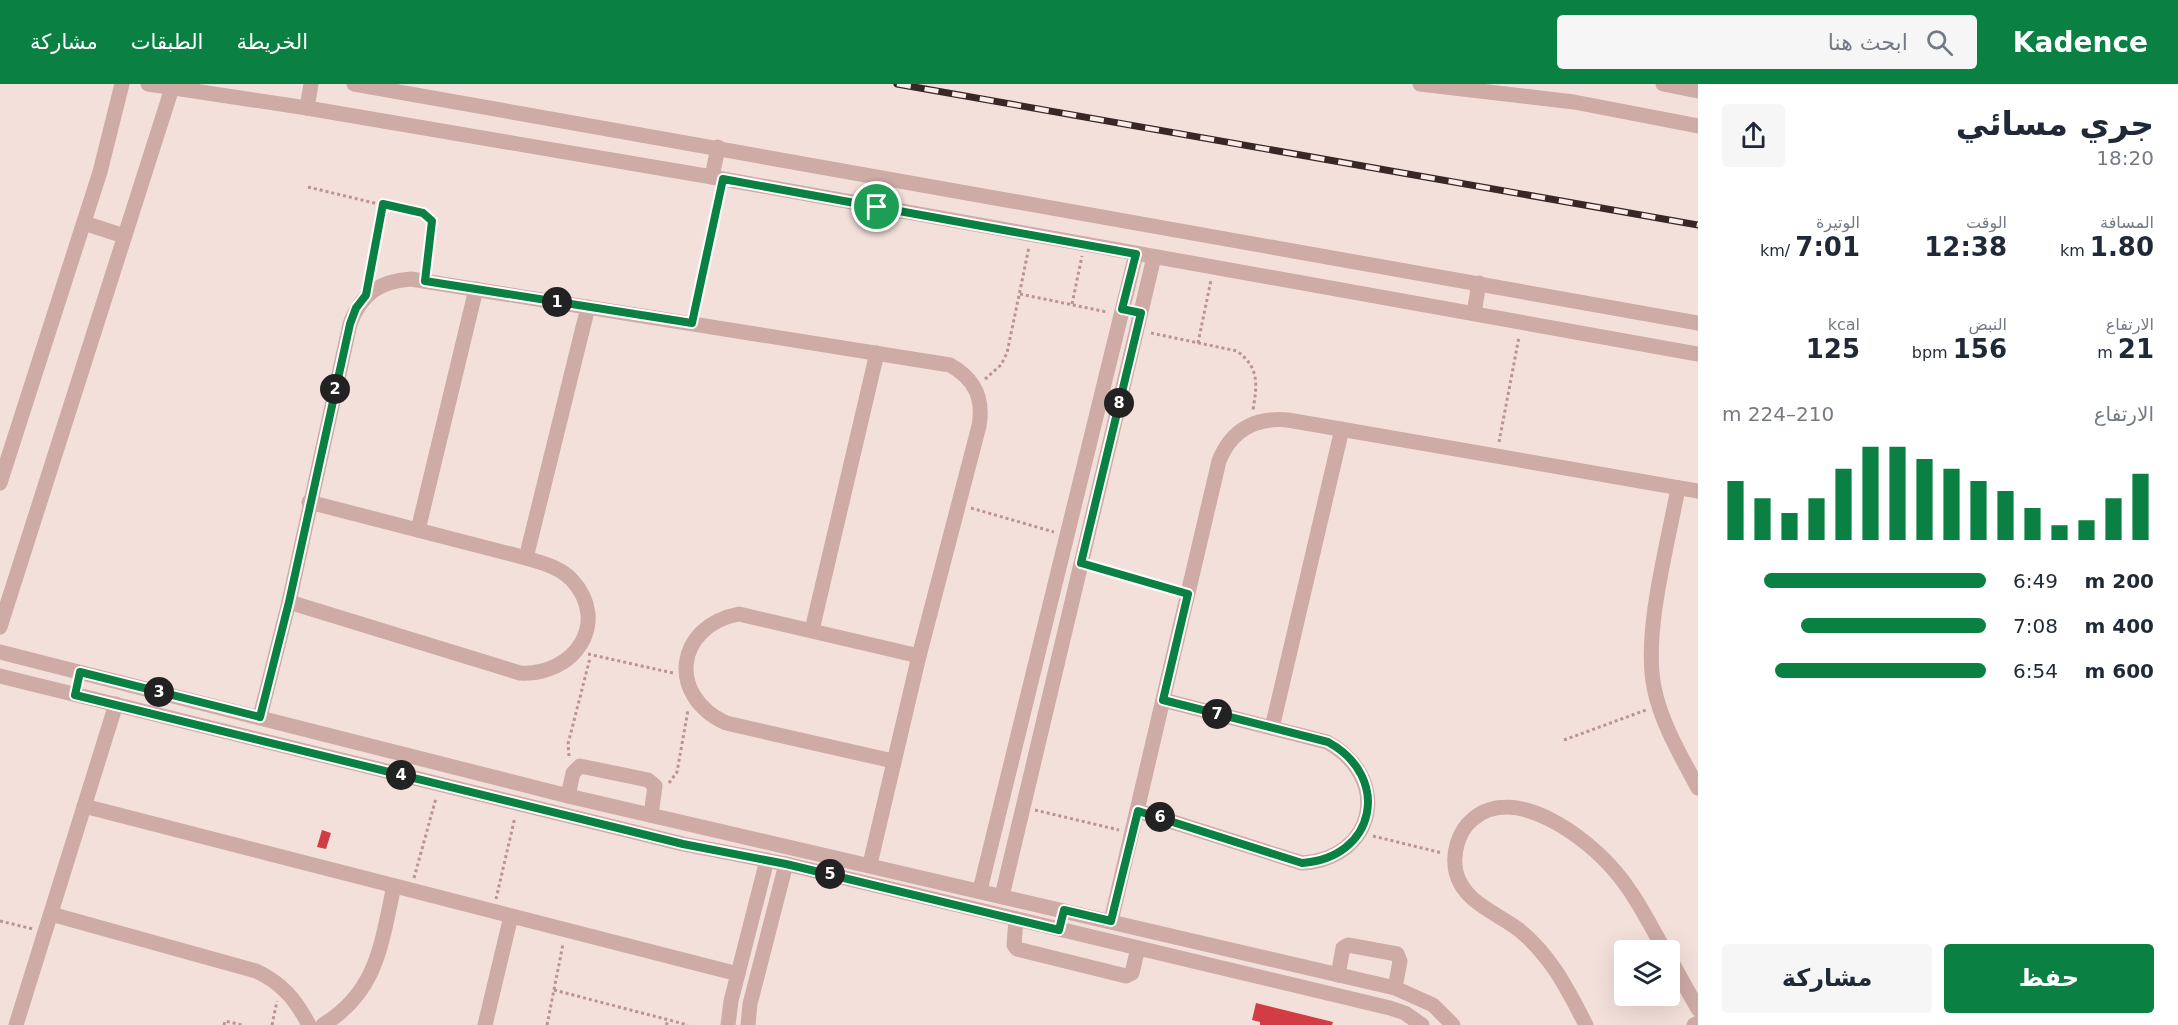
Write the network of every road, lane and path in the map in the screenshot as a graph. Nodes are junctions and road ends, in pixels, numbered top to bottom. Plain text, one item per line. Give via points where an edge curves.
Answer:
1 (122, 84) edge
2 (148, 84) edge
3 (312, 84) edge
4 (354, 84) edge
5 (1420, 84) edge
6 (1663, 84) edge
7 (172, 88) junction
8 (1698, 91) edge
9 (307, 108) junction
10 (1698, 126) edge
11 (718, 147) junction
12 (718, 178) junction
13 (308, 188) dead end
14 (383, 204) junction
15 (84, 223) junction
16 (1031, 235) junction
17 (124, 236) junction
18 (1085, 245) junction
19 (1136, 254) junction
20 (1154, 257) junction
21 (1214, 267) junction
22 (425, 281) junction
23 (1479, 283) junction
24 (476, 289) junction
25 (1019, 294) junction
26 (366, 295) junction
27 (1072, 304) junction
28 (588, 307) junction
29 (1122, 312) junction
30 (1141, 313) junction
31 (1474, 313) junction
32 (1522, 321) junction
33 (692, 323) junction
34 (1698, 323) edge
35 (1137, 330) junction
36 (1198, 343) junction
37 (877, 352) junction
38 (1698, 354) edge
39 (972, 382) junction
40 (1251, 424) junction
41 (1342, 429) junction
42 (1496, 456) junction
43 (1, 477) edge
44 (1678, 488) junction
45 (1698, 491) edge
46 (309, 502) junction
47 (960, 505) junction
48 (418, 530) junction
49 (1068, 535) junction
50 (526, 558) junction
51 (1081, 563) junction
52 (1188, 594) junction
53 (289, 602) junction
54 (0, 627) edge
55 (812, 630) junction
56 (0, 652) edge
57 (583, 653) junction
58 (919, 656) junction
59 (80, 672) junction
60 (0, 676) edge
61 (686, 676) junction
62 (690, 692) junction
63 (75, 695) junction
64 (1163, 700) junction
65 (116, 704) junction
66 (1659, 706) junction
67 (260, 717) junction
68 (1272, 728) junction
69 (1564, 740) dead end
70 (894, 760) junction
71 (576, 768) junction
72 (440, 784) junction
73 (655, 786) junction
74 (1698, 788) edge
75 (568, 796) junction
76 (519, 804) junction
77 (84, 806) junction
78 (1022, 807) junction
79 (1138, 811) junction
80 (651, 815) junction
81 (688, 823) junction
82 (996, 832) junction
83 (1133, 833) junction
84 (1360, 833) junction
85 (1015, 837) junction
86 (683, 844) junction
87 (1454, 856) junction
88 (767, 860) junction
89 (786, 864) junction
90 (870, 864) junction
91 (394, 886) junction
92 (411, 890) junction
93 (980, 890) junction
94 (1002, 896) junction
95 (1064, 910) junction
96 (494, 911) junction
97 (51, 914) junction
98 (511, 916) junction
99 (752, 917) junction
100 (1016, 919) junction
101 (0, 921) edge
102 (1111, 921) junction
103 (771, 923) junction
104 (566, 930) junction
105 (1059, 930) junction
106 (45, 932) junction
107 (1659, 940) edge
108 (1138, 948) junction
109 (738, 974) junction
110 (1338, 975) junction
111 (1680, 977) edge
112 (1362, 981) junction
113 (1395, 988) junction
114 (554, 990) junction
115 (1360, 1002) junction
116 (1698, 1009) edge
117 (669, 1020) junction
118 (16, 1025) edge
119 (224, 1025) edge
120 (242, 1025) edge
121 (309, 1025) edge
122 (323, 1025) edge
123 (484, 1025) edge
124 (547, 1025) edge
125 (666, 1025) edge
126 (688, 1025) edge
127 (728, 1025) edge
128 (748, 1025) edge
129 (1422, 1025) edge
130 (1453, 1025) edge
131 (1586, 1025) edge

1 - 15 street
2 - 7 street
3 - 9 street
4 - 11 street
5 - 10 street via 1574,102
6 - 8 street
7 - 9 street
7 - 17 street
9 - 12 street
11 - 12 street
11 - 23 street
12 - 16 street
12 - 33 path
13 - 14 path
14 - 22 path via 423,213 432,221
14 - 26 path
15 - 17 street
15 - 43 street
16 - 18 street
16 - 25 path
17 - 54 street
18 - 19 street
18 - 27 path
19 - 20 street
19 - 29 street
20 - 21 street
20 - 30 street
21 - 31 street
21 - 36 path
22 - 24 street
22 - 26 street via 394,280
23 - 31 street
23 - 34 street
24 - 28 street
24 - 48 street
25 - 27 path
25 - 39 path via 1001,365 982,381
26 - 46 street via 350,324
27 - 29 path
28 - 33 street
28 - 50 street
29 - 30 street
29 - 49 street
30 - 35 street
31 - 32 street
32 - 38 street
32 - 42 path
33 - 37 street
35 - 36 path
35 - 51 street
36 - 40 path via 1237,351 1248,359 1257,384
37 - 39 street via 950,365
37 - 55 street
39 - 47 street via 982,411
40 - 41 street via 1275,419
40 - 52 street via 1231,440 1219,461
41 - 42 street
41 - 68 street
42 - 44 street
44 - 45 street
44 - 66 street via 1652,634 1651,670
46 - 48 street
46 - 53 street
47 - 49 path
47 - 58 street
48 - 50 street
49 - 82 street
50 - 57 street via 558,569 580,592 587,622
51 - 52 path
51 - 78 street
52 - 64 street
53 - 57 street via 520,673 551,671
53 - 67 street
55 - 58 street
55 - 61 street via 754,616 724,617 700,633 691,646
56 - 59 street
57 - 61 path
57 - 71 path via 568,744 569,757
58 - 70 street
59 - 63 street
59 - 67 street
60 - 63 street
61 - 62 street
62 - 70 street via 699,706 726,723
62 - 73 path via 677,772 668,783
63 - 65 street
64 - 68 street
64 - 79 street
65 - 72 street
65 - 77 street
66 - 69 path
66 - 74 street
67 - 75 street
68 - 84 street via 1328,742 1356,764 1369,798
70 - 90 street
71 - 73 street via 586,766 648,780
71 - 75 street
72 - 76 street
72 - 92 path
73 - 80 street
75 - 80 street
76 - 86 street
76 - 96 path
77 - 91 street
77 - 97 street
78 - 83 path
78 - 85 street
79 - 83 street
79 - 84 street via 1302,863 1335,856
80 - 81 street
81 - 86 street
81 - 90 street
82 - 85 street
82 - 93 street
83 - 102 street
84 - 87 path
85 - 94 street
86 - 88 street
87 - 107 street via 1460,835 1473,818 1492,809 1514,807 1533,812 1577,836 1614,869
87 - 131 street via 1456,874 1464,891 1537,946 1552,964
88 - 89 street
88 - 99 street
89 - 100 street
89 - 103 street
90 - 93 street
91 - 92 street
91 - 122 street via 373,970 353,1003
92 - 96 street
93 - 94 street
94 - 95 street
95 - 102 street
95 - 105 street
96 - 98 street
97 - 106 street
97 - 121 street via 256,970 291,995
98 - 104 street
98 - 123 street
99 - 103 street
99 - 109 street
100 - 105 street
100 - 108 street via 1017,949 1126,976 1132,973
101 - 106 path
102 - 110 street
103 - 128 street
104 - 109 street
104 - 114 path
105 - 108 street
106 - 118 street
108 - 115 street
109 - 127 street
110 - 112 street
110 - 113 street via 1343,948 1348,945 1397,954 1400,961
111 - 116 street
112 - 113 street
112 - 115 street
113 - 130 street via 1433,1005
114 - 117 path
114 - 124 path
115 - 129 street via 1405,1013
117 - 125 path
117 - 126 path
119 - 120 path via 225,1021

